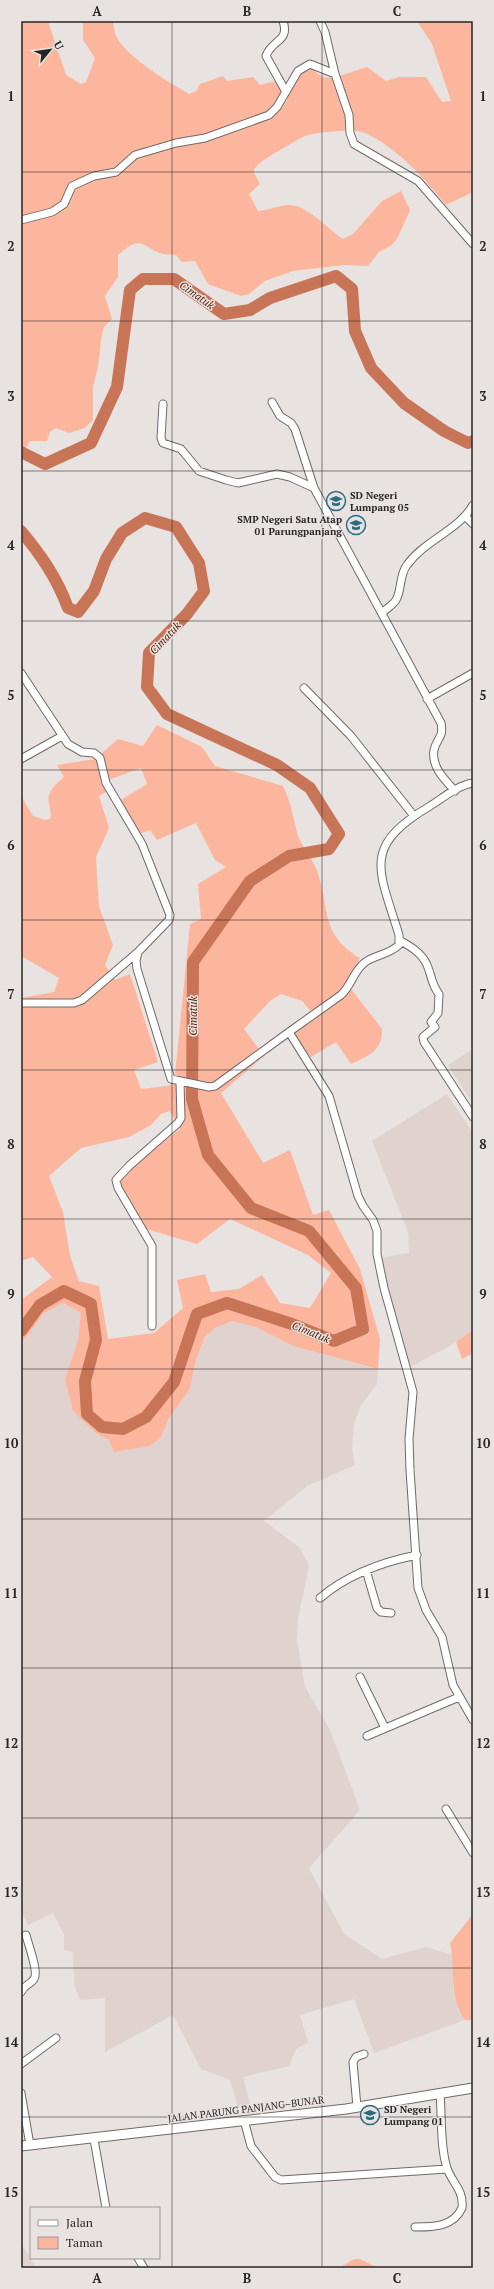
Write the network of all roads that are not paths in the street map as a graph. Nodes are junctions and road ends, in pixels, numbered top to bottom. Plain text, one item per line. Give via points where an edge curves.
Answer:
1 (283, 21) edge
2 (320, 21) edge
3 (335, 74) junction
4 (286, 92) junction
5 (21, 220) edge
6 (473, 244) edge
7 (272, 402) dead end
8 (163, 404) dead end
9 (314, 488) junction
10 (473, 505) edge
11 (466, 517) junction
12 (473, 524) edge
13 (382, 613) junction
14 (21, 673) edge
15 (473, 673) edge
16 (304, 688) dead end
17 (427, 699) junction
18 (62, 736) junction
19 (21, 759) edge
20 (473, 783) edge
21 (455, 791) junction
22 (414, 816) junction
23 (400, 940) junction
24 (138, 952) junction
25 (21, 1003) edge
26 (289, 1032) junction
27 (182, 1083) junction
28 (473, 1117) edge
29 (152, 1326) dead end
30 (416, 1555) junction
31 (366, 1570) junction
32 (320, 1598) dead end
33 (390, 1613) dead end
34 (360, 1677) dead end
35 (459, 1697) junction
36 (473, 1720) edge
37 (385, 1728) junction
38 (367, 1736) dead end
39 (446, 1809) dead end
40 (473, 1853) edge
41 (26, 1935) dead end
42 (21, 1992) edge
43 (56, 2038) dead end
44 (364, 2054) dead end
45 (21, 2064) edge
46 (473, 2088) edge
47 (21, 2093) edge
48 (440, 2094) junction
49 (356, 2107) junction
50 (244, 2120) junction
51 (94, 2139) junction
52 (26, 2146) edge
53 (447, 2169) junction
54 (106, 2207) edge
55 (415, 2227) dead end
56 (139, 2259) edge
57 (144, 2268) edge

1 - 4 street via 286,30 283,37 269,47 266,56
2 - 3 street
3 - 4 street via 310,64 298,71
3 - 6 street via 349,115 350,133 354,144 418,181
4 - 5 street via 269,115 205,138 135,155 116,172 94,176 72,186 64,204 52,212
7 - 9 street via 280,416 295,429
8 - 9 street via 162,443 181,449 199,471 238,483 277,474
9 - 13 street
10 - 11 street
11 - 12 street
11 - 13 street via 433,539 406,565 396,600
13 - 17 street
14 - 18 street
15 - 17 street
16 - 22 street via 351,736
17 - 21 street via 441,723 443,733 434,750 439,774
18 - 19 street
18 - 24 street via 75,748 82,752 94,753 100,758 106,783 142,844 170,911 169,920
20 - 21 street
21 - 22 street
22 - 23 street via 389,838 380,860 382,879
23 - 26 street via 399,945 391,952 363,963 348,989
23 - 28 street via 411,946 423,959 432,985 439,994 438,1013 431,1022 435,1027 423,1037 424,1042
24 - 25 street via 78,1002
24 - 27 street via 137,969 169,1076 174,1081
26 - 27 street via 216,1086
26 - 30 street via 329,1096 358,1196 373,1220 376,1230 377,1254 384,1288 414,1392 409,1439
27 - 29 street via 181,1118 178,1123 116,1180 118,1188 152,1246
30 - 31 street
30 - 35 street via 418,1588 422,1601 442,1637 448,1669
31 - 32 street via 345,1580
31 - 33 street via 377,1608 381,1612
34 - 37 street
35 - 36 street
35 - 37 street
37 - 38 street
39 - 40 street
41 - 42 street via 36,1972 34,1979 23,1987
43 - 45 street
44 - 49 street via 353,2062
46 - 48 main road, JALAN PARUNG PANJANG–BUNAR
47 - 52 street
48 - 49 main road, JALAN PARUNG PANJANG–BUNAR
48 - 53 street
49 - 50 main road, JALAN PARUNG PANJANG–BUNAR
50 - 51 main road, JALAN PARUNG PANJANG–BUNAR
50 - 53 street via 251,2146 275,2177 281,2180
51 - 52 main road, JALAN PARUNG PANJANG–BUNAR
51 - 54 street
53 - 55 street via 461,2193 463,2200 460,2214 452,2221 439,2226
56 - 57 street

